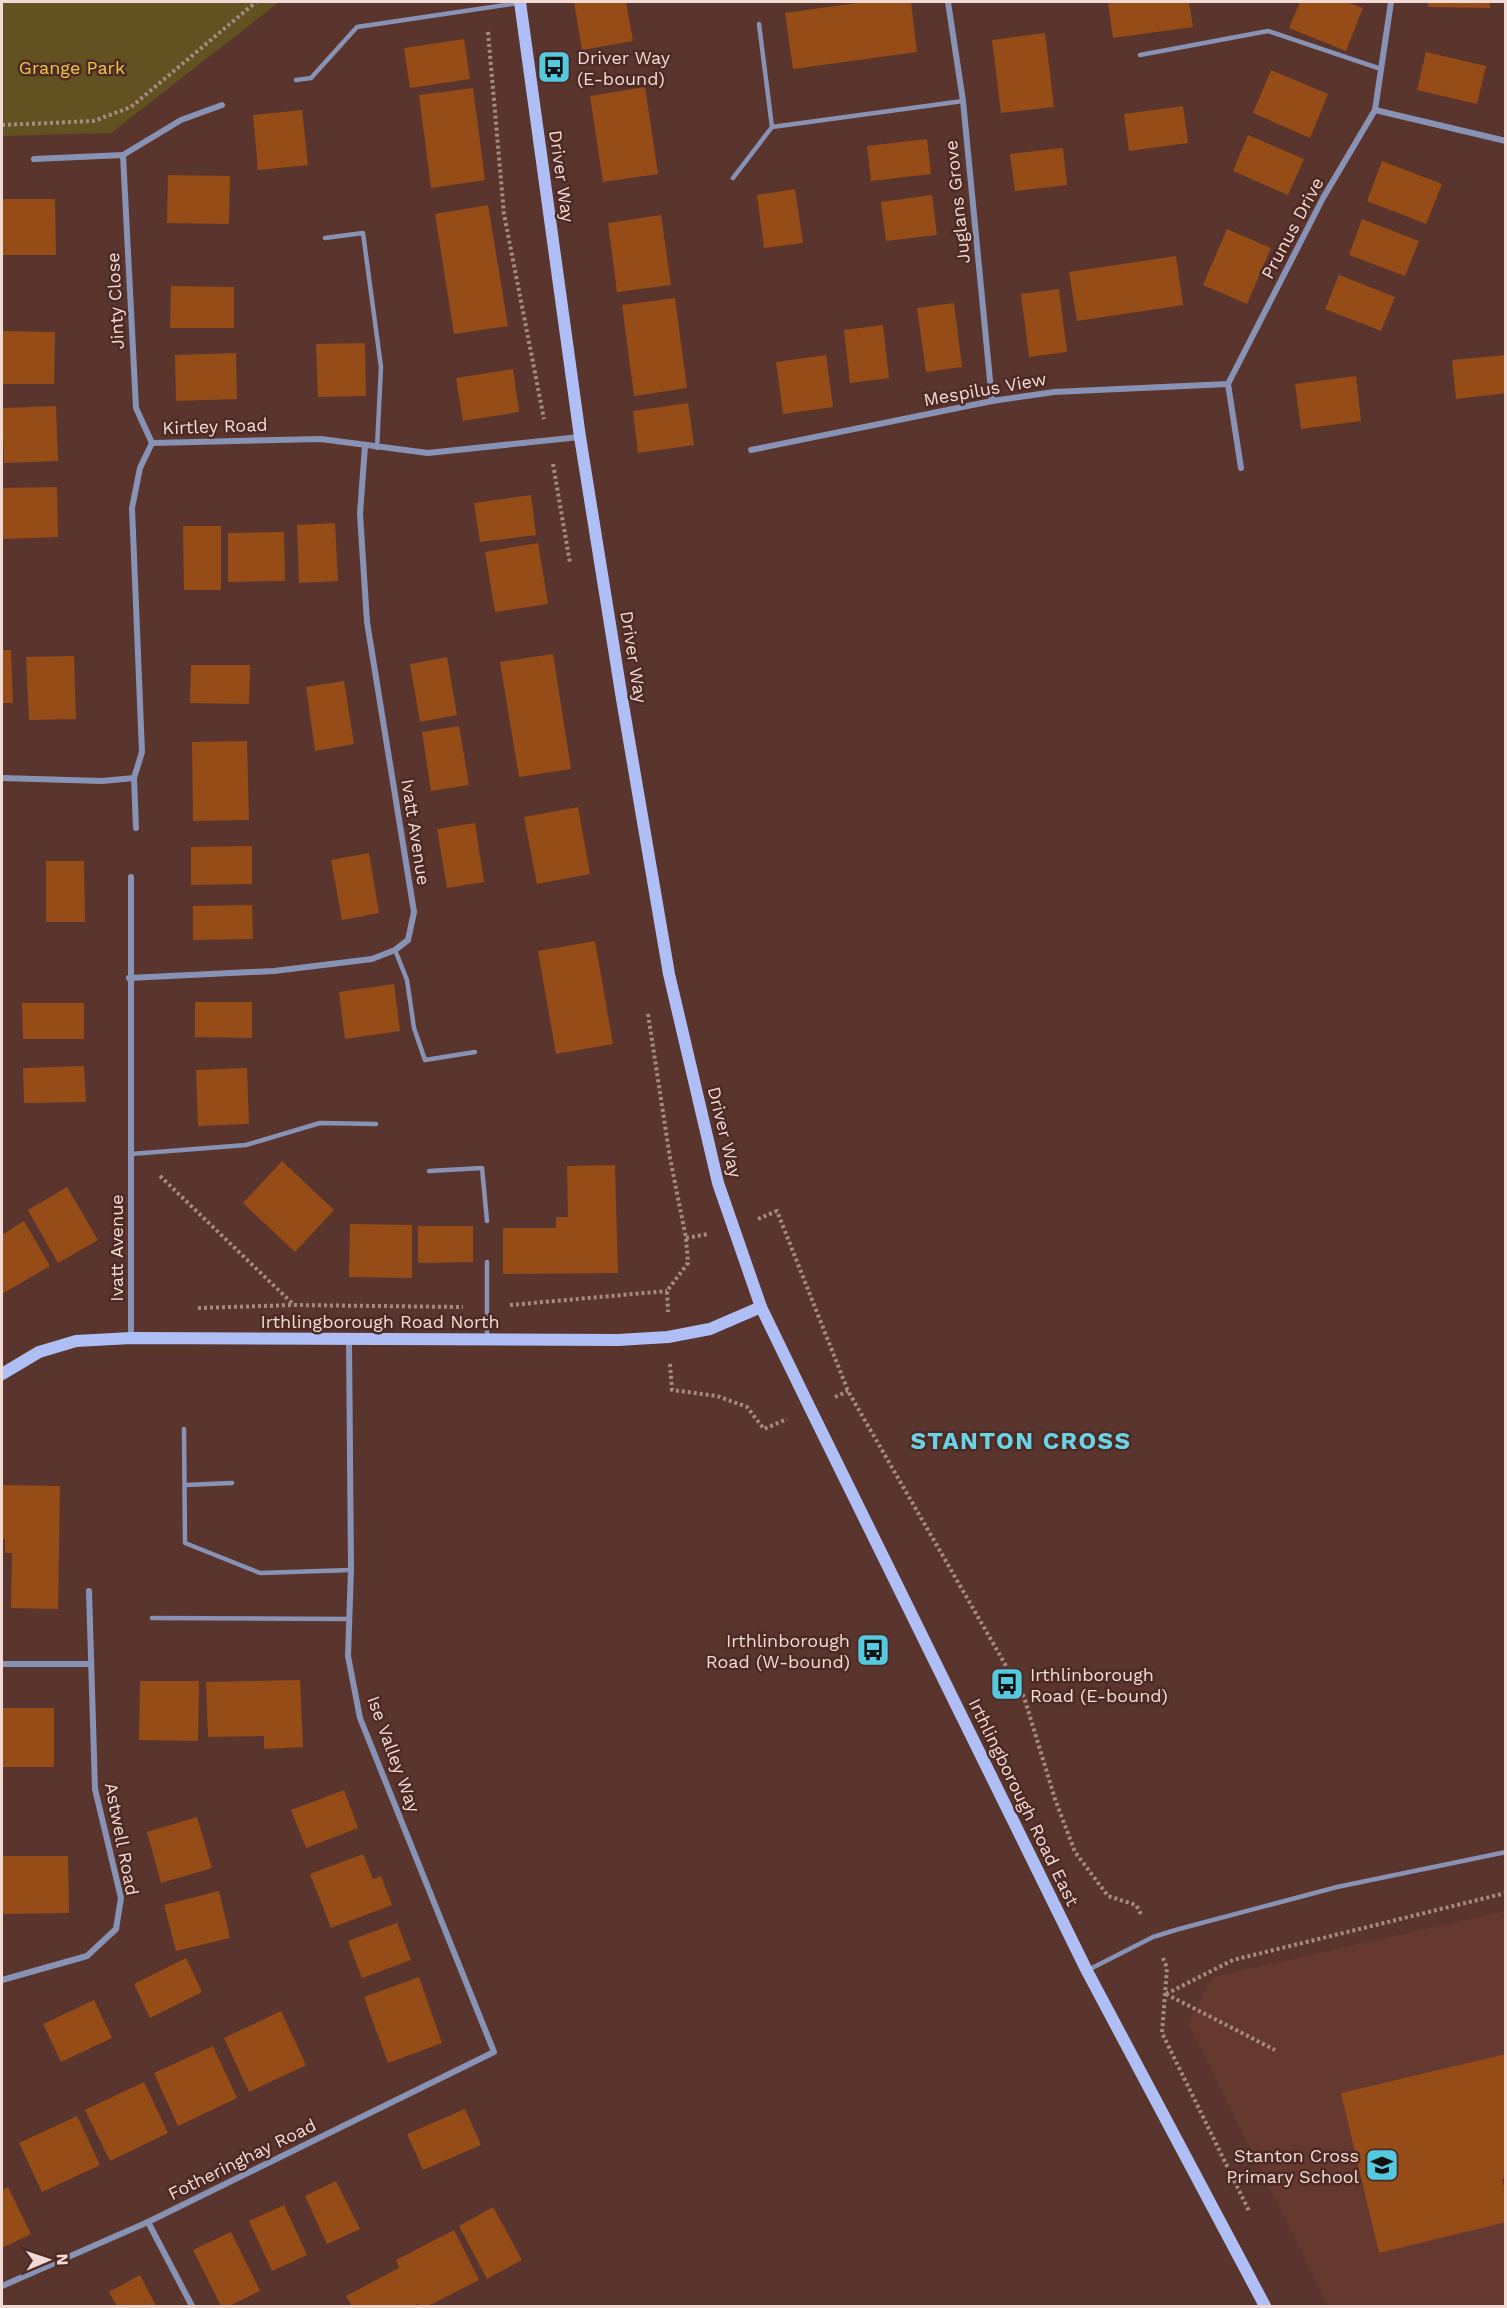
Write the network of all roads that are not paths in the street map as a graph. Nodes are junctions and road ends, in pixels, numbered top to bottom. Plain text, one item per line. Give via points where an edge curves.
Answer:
1 (520, 2) edge
2 (948, 2) edge
3 (1391, 2) edge
4 (759, 24) dead end
5 (1140, 55) dead end
6 (1381, 69) junction
7 (296, 80) dead end
8 (963, 101) junction
9 (222, 105) dead end
10 (1375, 110) junction
11 (772, 127) junction
12 (1506, 141) edge
13 (123, 155) junction
14 (34, 159) dead end
15 (733, 178) dead end
16 (325, 238) dead end
17 (1228, 384) junction
18 (992, 401) junction
19 (580, 437) junction
20 (152, 443) junction
21 (365, 446) junction
22 (376, 448) junction
23 (751, 450) dead end
24 (1241, 468) dead end
25 (2, 778) edge
26 (134, 778) junction
27 (136, 828) dead end
28 (131, 877) dead end
29 (395, 950) junction
30 (129, 978) junction
31 (475, 1052) dead end
32 (376, 1124) dead end
33 (131, 1154) junction
34 (429, 1171) dead end
35 (487, 1221) dead end
36 (487, 1262) dead end
37 (761, 1307) junction
38 (131, 1338) junction
39 (487, 1338) junction
40 (349, 1341) junction
41 (2, 1374) edge
42 (184, 1430) dead end
43 (232, 1483) dead end
44 (185, 1485) junction
45 (351, 1570) junction
46 (88, 1591) dead end
47 (152, 1618) dead end
48 (349, 1618) junction
49 (2, 1664) edge
50 (89, 1664) junction
51 (1506, 1852) edge
52 (1087, 1971) junction
53 (2, 1980) edge
54 (494, 2052) joint
55 (148, 2222) junction
56 (2, 2286) edge
57 (192, 2307) edge
58 (1265, 2307) edge

1 - 7 lane via 357,27 311,78
1 - 19 main road, Driver Way
2 - 8 street, Juglans Grove
3 - 6 street, Prunus Drive
4 - 11 lane
5 - 6 lane via 1268,32
6 - 10 street, Prunus Drive
8 - 11 lane
8 - 18 street, Juglans Grove
9 - 13 street via 181,120
10 - 12 street
10 - 17 street, Prunus Drive via 1323,198
11 - 15 lane
13 - 14 street
13 - 20 street, Jinty Close via 136,408
16 - 22 lane via 363,233 381,367
17 - 18 street, Mespilus View via 1054,392
17 - 24 street
18 - 23 street, Mespilus View
19 - 22 street, Kirtley Road via 428,453
19 - 37 main road, Driver Way via 669,974 718,1183
20 - 21 street, Kirtley Road via 321,439
20 - 26 street, Kirtley Road via 140,468 132,508 142,752
21 - 22 street, Kirtley Road
21 - 29 street, Ivatt Avenue via 360,514 367,622 414,912 408,940
25 - 26 street
26 - 27 street, Kirtley Road
28 - 30 street, Ivatt Avenue
29 - 30 street via 372,959 274,971
29 - 31 lane via 407,980 414,1028 425,1060
30 - 33 street, Ivatt Avenue
32 - 33 lane via 320,1123 246,1144
33 - 38 street, Ivatt Avenue
34 - 35 lane via 482,1168
36 - 39 lane
37 - 39 main road, Irthlingborough Road North via 710,1329 668,1337
37 - 52 main road, Irthlingborough Road East
38 - 40 main road, Irthlingborough Road North
38 - 41 main road, Irthlingborough Road North via 76,1341 39,1352
39 - 40 main road, Irthlingborough Road North
40 - 45 street, Ise Valley Way
42 - 44 lane
43 - 44 lane
44 - 45 lane via 185,1543 260,1573
45 - 48 street, Ise Valley Way
46 - 50 street, Astwell Road
47 - 48 lane
48 - 54 street, Ise Valley Way via 348,1656 360,1718
49 - 50 street
50 - 53 street, Astwell Road via 95,1789 121,1898 116,1929 87,1956
51 - 52 lane via 1337,1887 1153,1936
52 - 58 main road, Irthlingborough Road East
54 - 55 street, Fotheringhay Road
55 - 56 street, Fotheringhay Road
55 - 57 street

